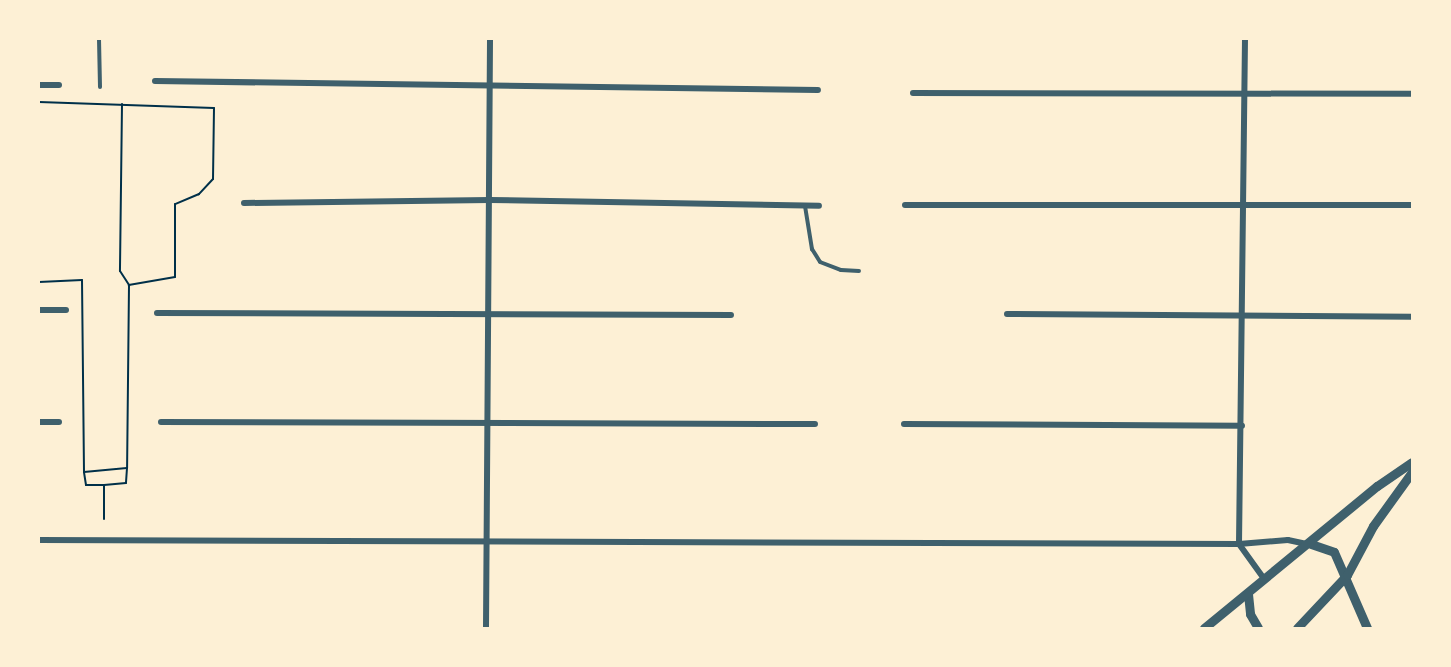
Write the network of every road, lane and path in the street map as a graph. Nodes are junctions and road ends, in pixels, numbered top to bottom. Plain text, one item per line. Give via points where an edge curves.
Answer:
1 (99, 39) edge
2 (490, 39) edge
3 (1245, 39) edge
4 (155, 81) dead end
5 (39, 85) edge
6 (59, 85) dead end
7 (100, 87) dead end
8 (489, 89) junction
9 (818, 90) dead end
10 (913, 93) dead end
11 (1244, 93) junction
12 (1412, 94) edge
13 (39, 102) edge
14 (122, 104) junction
15 (490, 200) junction
16 (244, 202) dead end
17 (1244, 204) junction
18 (805, 205) junction
19 (905, 205) dead end
20 (1412, 205) edge
21 (819, 206) dead end
22 (859, 272) dead end
23 (39, 282) edge
24 (129, 285) junction
25 (39, 310) edge
26 (66, 310) dead end
27 (157, 313) dead end
28 (488, 314) junction
29 (1007, 314) dead end
30 (731, 315) dead end
31 (1242, 315) junction
32 (1412, 317) edge
33 (39, 422) edge
34 (59, 422) dead end
35 (161, 422) dead end
36 (815, 424) dead end
37 (904, 424) dead end
38 (486, 425) junction
39 (1242, 426) junction
40 (1412, 462) edge
41 (127, 468) junction
42 (84, 471) junction
43 (1412, 472) edge
44 (104, 485) junction
45 (104, 519) dead end
46 (39, 540) edge
47 (485, 542) junction
48 (1239, 544) junction
49 (1311, 544) junction
50 (1347, 575) junction
51 (1265, 581) junction
52 (1248, 594) junction
53 (486, 628) edge
54 (1204, 628) edge
55 (1258, 628) edge
56 (1296, 628) edge
57 (1367, 628) edge

1 - 7 lane
2 - 8 street
3 - 11 street
4 - 8 street
5 - 6 street
8 - 9 street
8 - 15 street
10 - 11 street
11 - 12 street
11 - 17 street
13 - 14 path
14 - 24 path via 120,271
14 - 24 path via 214,108 213,178 199,194 175,204 174,277
15 - 16 street
15 - 18 street
15 - 28 street
17 - 19 street
17 - 20 street
17 - 31 street
18 - 21 street
18 - 22 lane via 812,249 820,262
23 - 42 path via 82,280
24 - 41 path
25 - 26 street
27 - 28 street
28 - 30 street
28 - 38 street
29 - 31 street
31 - 32 street
31 - 39 street
33 - 34 street
35 - 38 street
36 - 38 street
37 - 39 street
38 - 47 street
39 - 48 street
40 - 49 street via 1377,486
41 - 42 path
41 - 44 path via 126,483
42 - 44 path via 86,485
43 - 50 street via 1373,526
44 - 45 path
46 - 47 street
47 - 48 street
47 - 53 street
48 - 49 street via 1288,540
48 - 51 street
49 - 50 street via 1334,552
49 - 51 street
50 - 56 street
50 - 57 street
51 - 52 street
52 - 54 street
52 - 55 street via 1250,614

